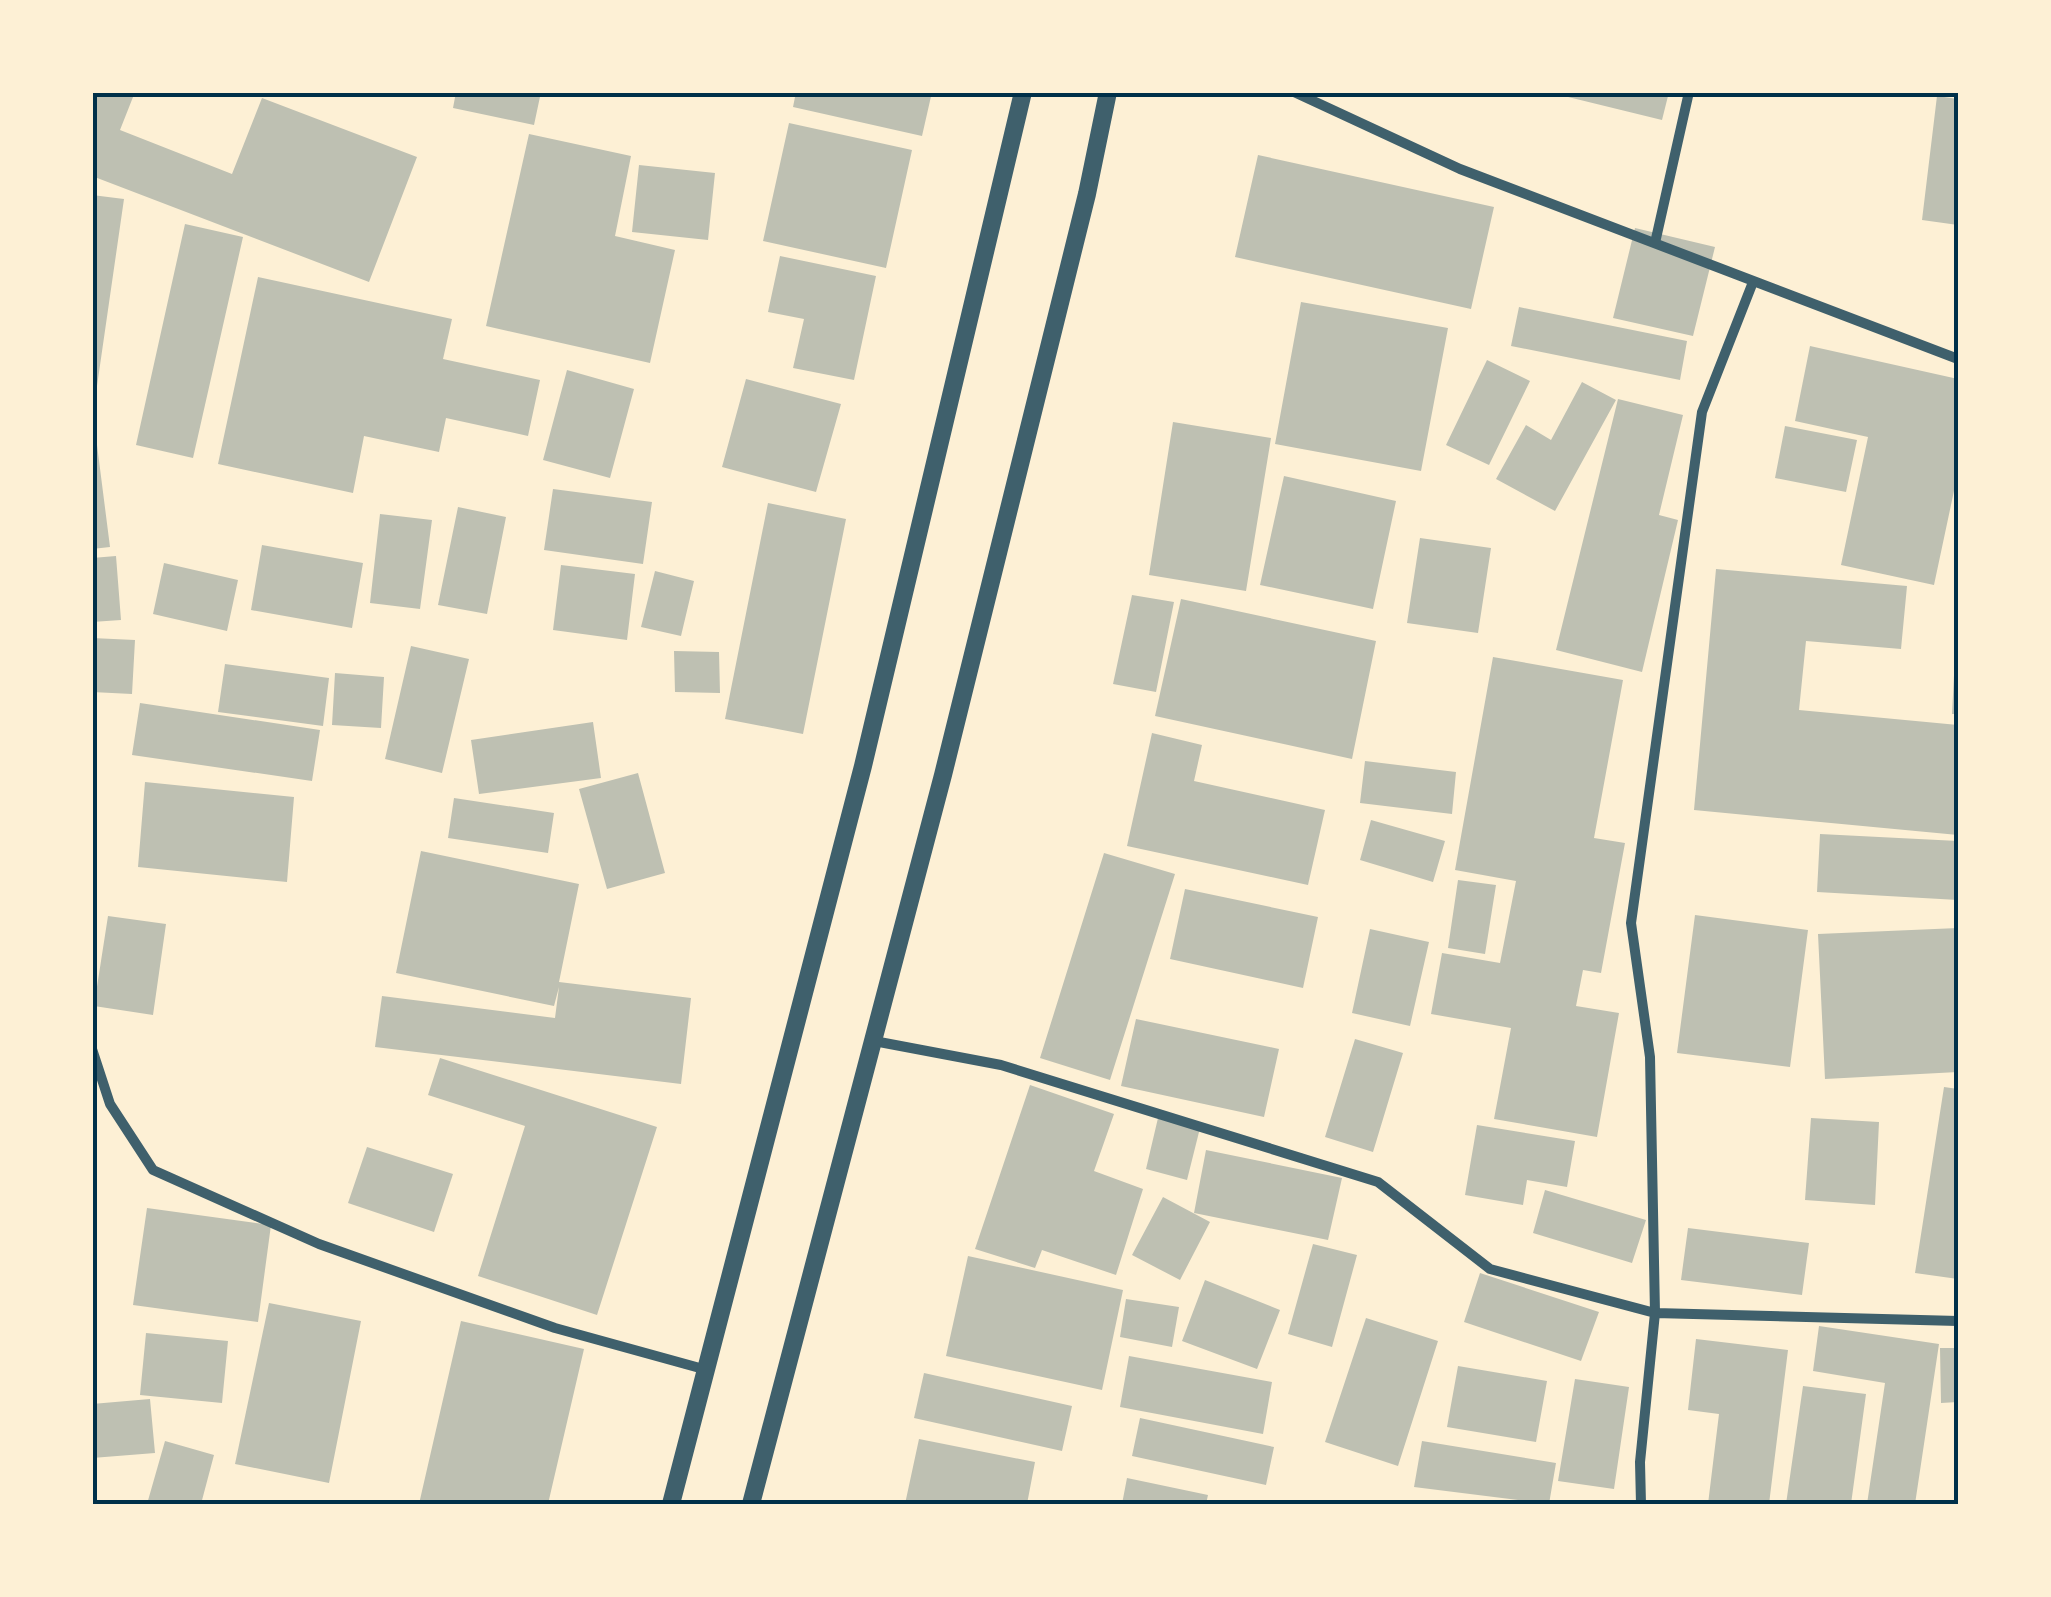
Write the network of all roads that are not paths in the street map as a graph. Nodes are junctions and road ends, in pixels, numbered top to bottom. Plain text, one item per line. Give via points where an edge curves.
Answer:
1 (1023, 92) edge
2 (1108, 92) edge
3 (1294, 92) edge
4 (1689, 92) edge
5 (1654, 243) junction
6 (1753, 282) junction
7 (1958, 359) edge
8 (874, 1041) junction
9 (92, 1049) edge
10 (1655, 1313) junction
11 (1958, 1321) edge
12 (707, 1370) junction
13 (672, 1504) edge
14 (751, 1504) edge
15 (1641, 1504) edge

1 - 12 street via 863,766
2 - 8 street
3 - 5 street via 1460,169
4 - 5 street
5 - 6 street
6 - 7 street
6 - 10 street via 1702,412 1631,923 1650,1056
8 - 10 street via 1001,1065 1378,1182 1490,1269
8 - 14 street
9 - 12 street via 110,1104 153,1170 319,1244 555,1328
10 - 11 street
10 - 15 street
12 - 13 street

